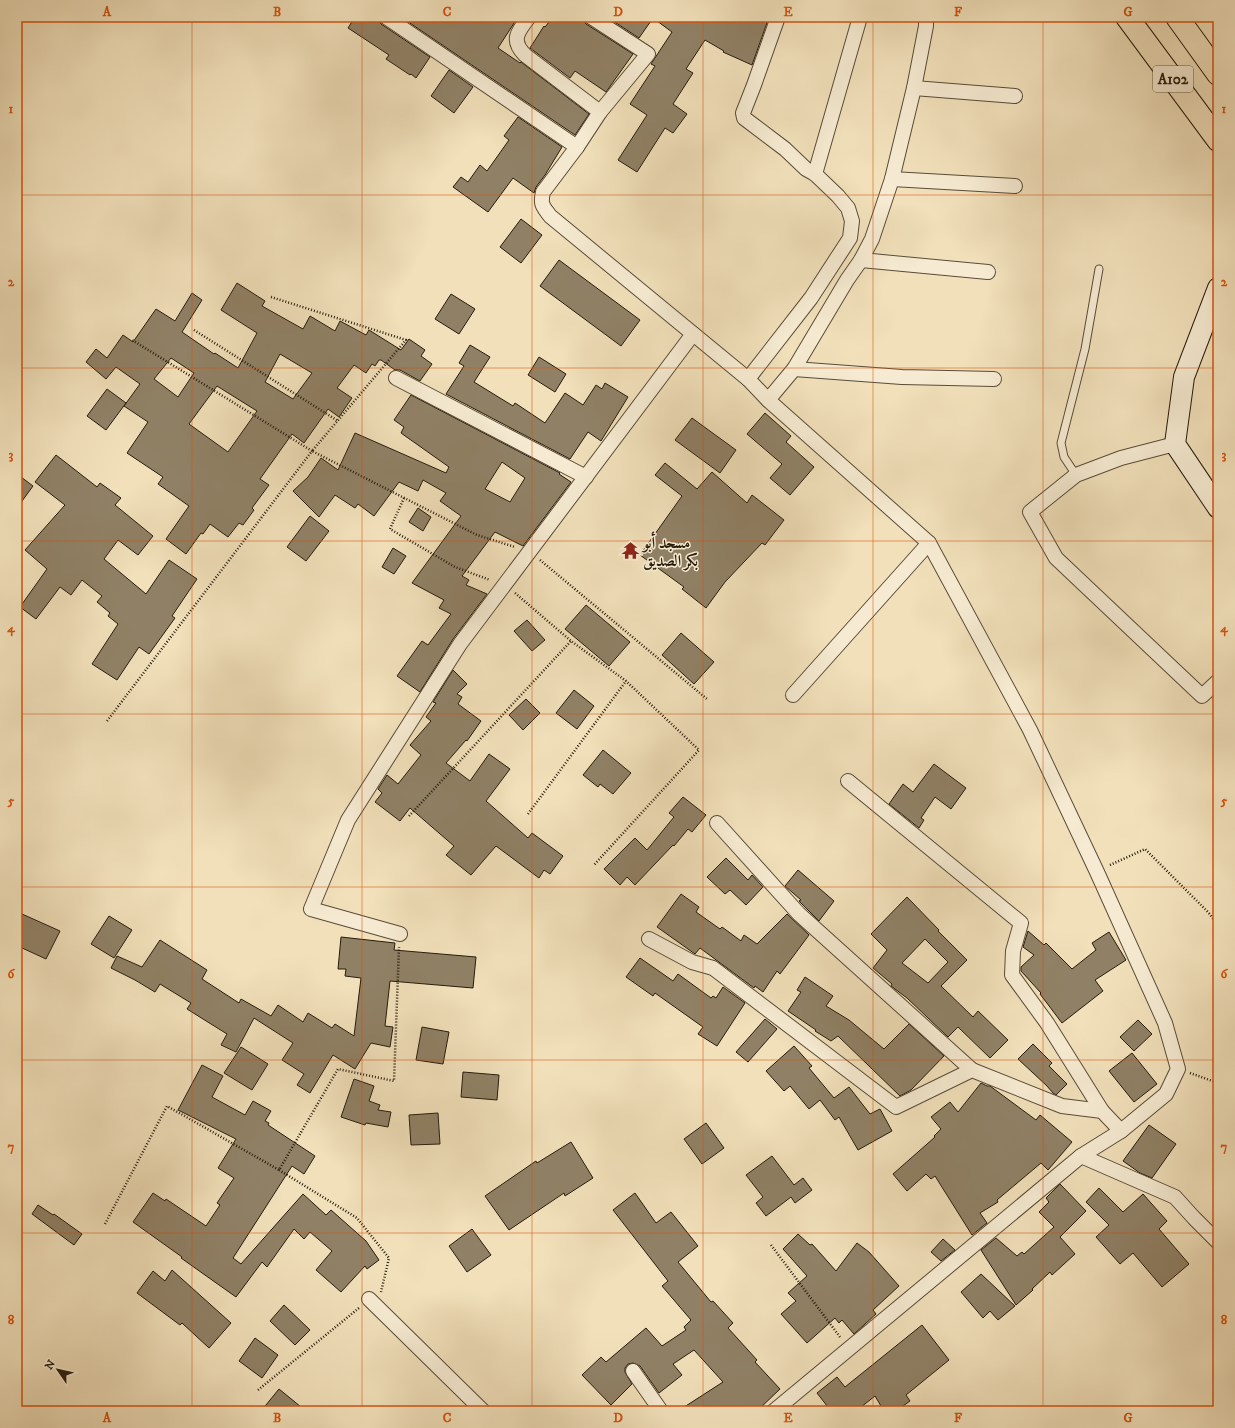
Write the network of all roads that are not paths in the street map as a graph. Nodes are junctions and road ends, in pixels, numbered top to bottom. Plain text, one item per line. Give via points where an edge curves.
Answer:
1 (386, 17) edge
2 (530, 17) edge
3 (591, 17) edge
4 (778, 17) edge
5 (860, 17) edge
6 (926, 17) edge
7 (1127, 17) edge
8 (1177, 17) edge
9 (1218, 74) edge
10 (914, 88) junction
11 (1014, 96) dead end
12 (600, 112) junction
13 (1218, 140) edge
14 (577, 147) junction
15 (815, 174) junction
16 (892, 179) junction
17 (1015, 186) dead end
18 (861, 260) junction
19 (1099, 269) dead end
20 (988, 272) dead end
21 (1218, 288) edge
22 (693, 334) junction
23 (794, 369) junction
24 (396, 378) dead end
25 (748, 379) junction
26 (994, 379) dead end
27 (768, 400) junction
28 (1175, 444) junction
29 (1076, 475) junction
30 (586, 477) junction
31 (1218, 508) edge
32 (929, 543) junction
33 (1218, 681) edge
34 (793, 694) dead end
35 (848, 781) dead end
36 (717, 823) dead end
37 (400, 934) road end
38 (649, 939) dead end
39 (972, 1070) junction
40 (1102, 1111) junction
41 (1121, 1131) junction
42 (1081, 1156) junction
43 (1218, 1242) edge
44 (369, 1300) road end
45 (633, 1371) dead end
46 (483, 1411) edge
47 (661, 1411) edge
48 (774, 1411) edge

1 - 14 street
2 - 12 street via 518,32 516,40 519,50
3 - 12 street via 648,54
4 - 15 street via 743,114 744,118
5 - 15 street
6 - 10 street
7 - 13 highway, A102
8 - 9 highway, A102
10 - 11 street
10 - 16 street
12 - 14 street
14 - 22 street via 543,192 542,205 550,216
15 - 25 street via 848,208 852,221 850,238 811,298
16 - 17 street
16 - 18 street via 872,238
18 - 20 street
18 - 23 street
19 - 29 lane via 1085,349 1062,442 1064,457
21 - 28 main road via 1184,377
22 - 25 street
22 - 30 street
23 - 26 street via 902,377
23 - 27 street
24 - 30 street
25 - 27 street
27 - 32 street
28 - 29 street via 1121,458
28 - 31 main road
29 - 33 street via 1030,512 1056,558 1202,696
30 - 37 street via 460,644 348,820 311,909
32 - 34 street
32 - 41 street via 1030,730 1165,1023 1178,1069 1166,1094
35 - 40 street via 1021,923 1013,951 1012,975 1047,1023
36 - 39 street via 799,914
38 - 39 street via 692,962 714,968 896,1107
39 - 40 street via 1062,1106
40 - 41 street
41 - 42 street
42 - 43 street via 1176,1197
42 - 48 street
44 - 46 street
45 - 47 street

